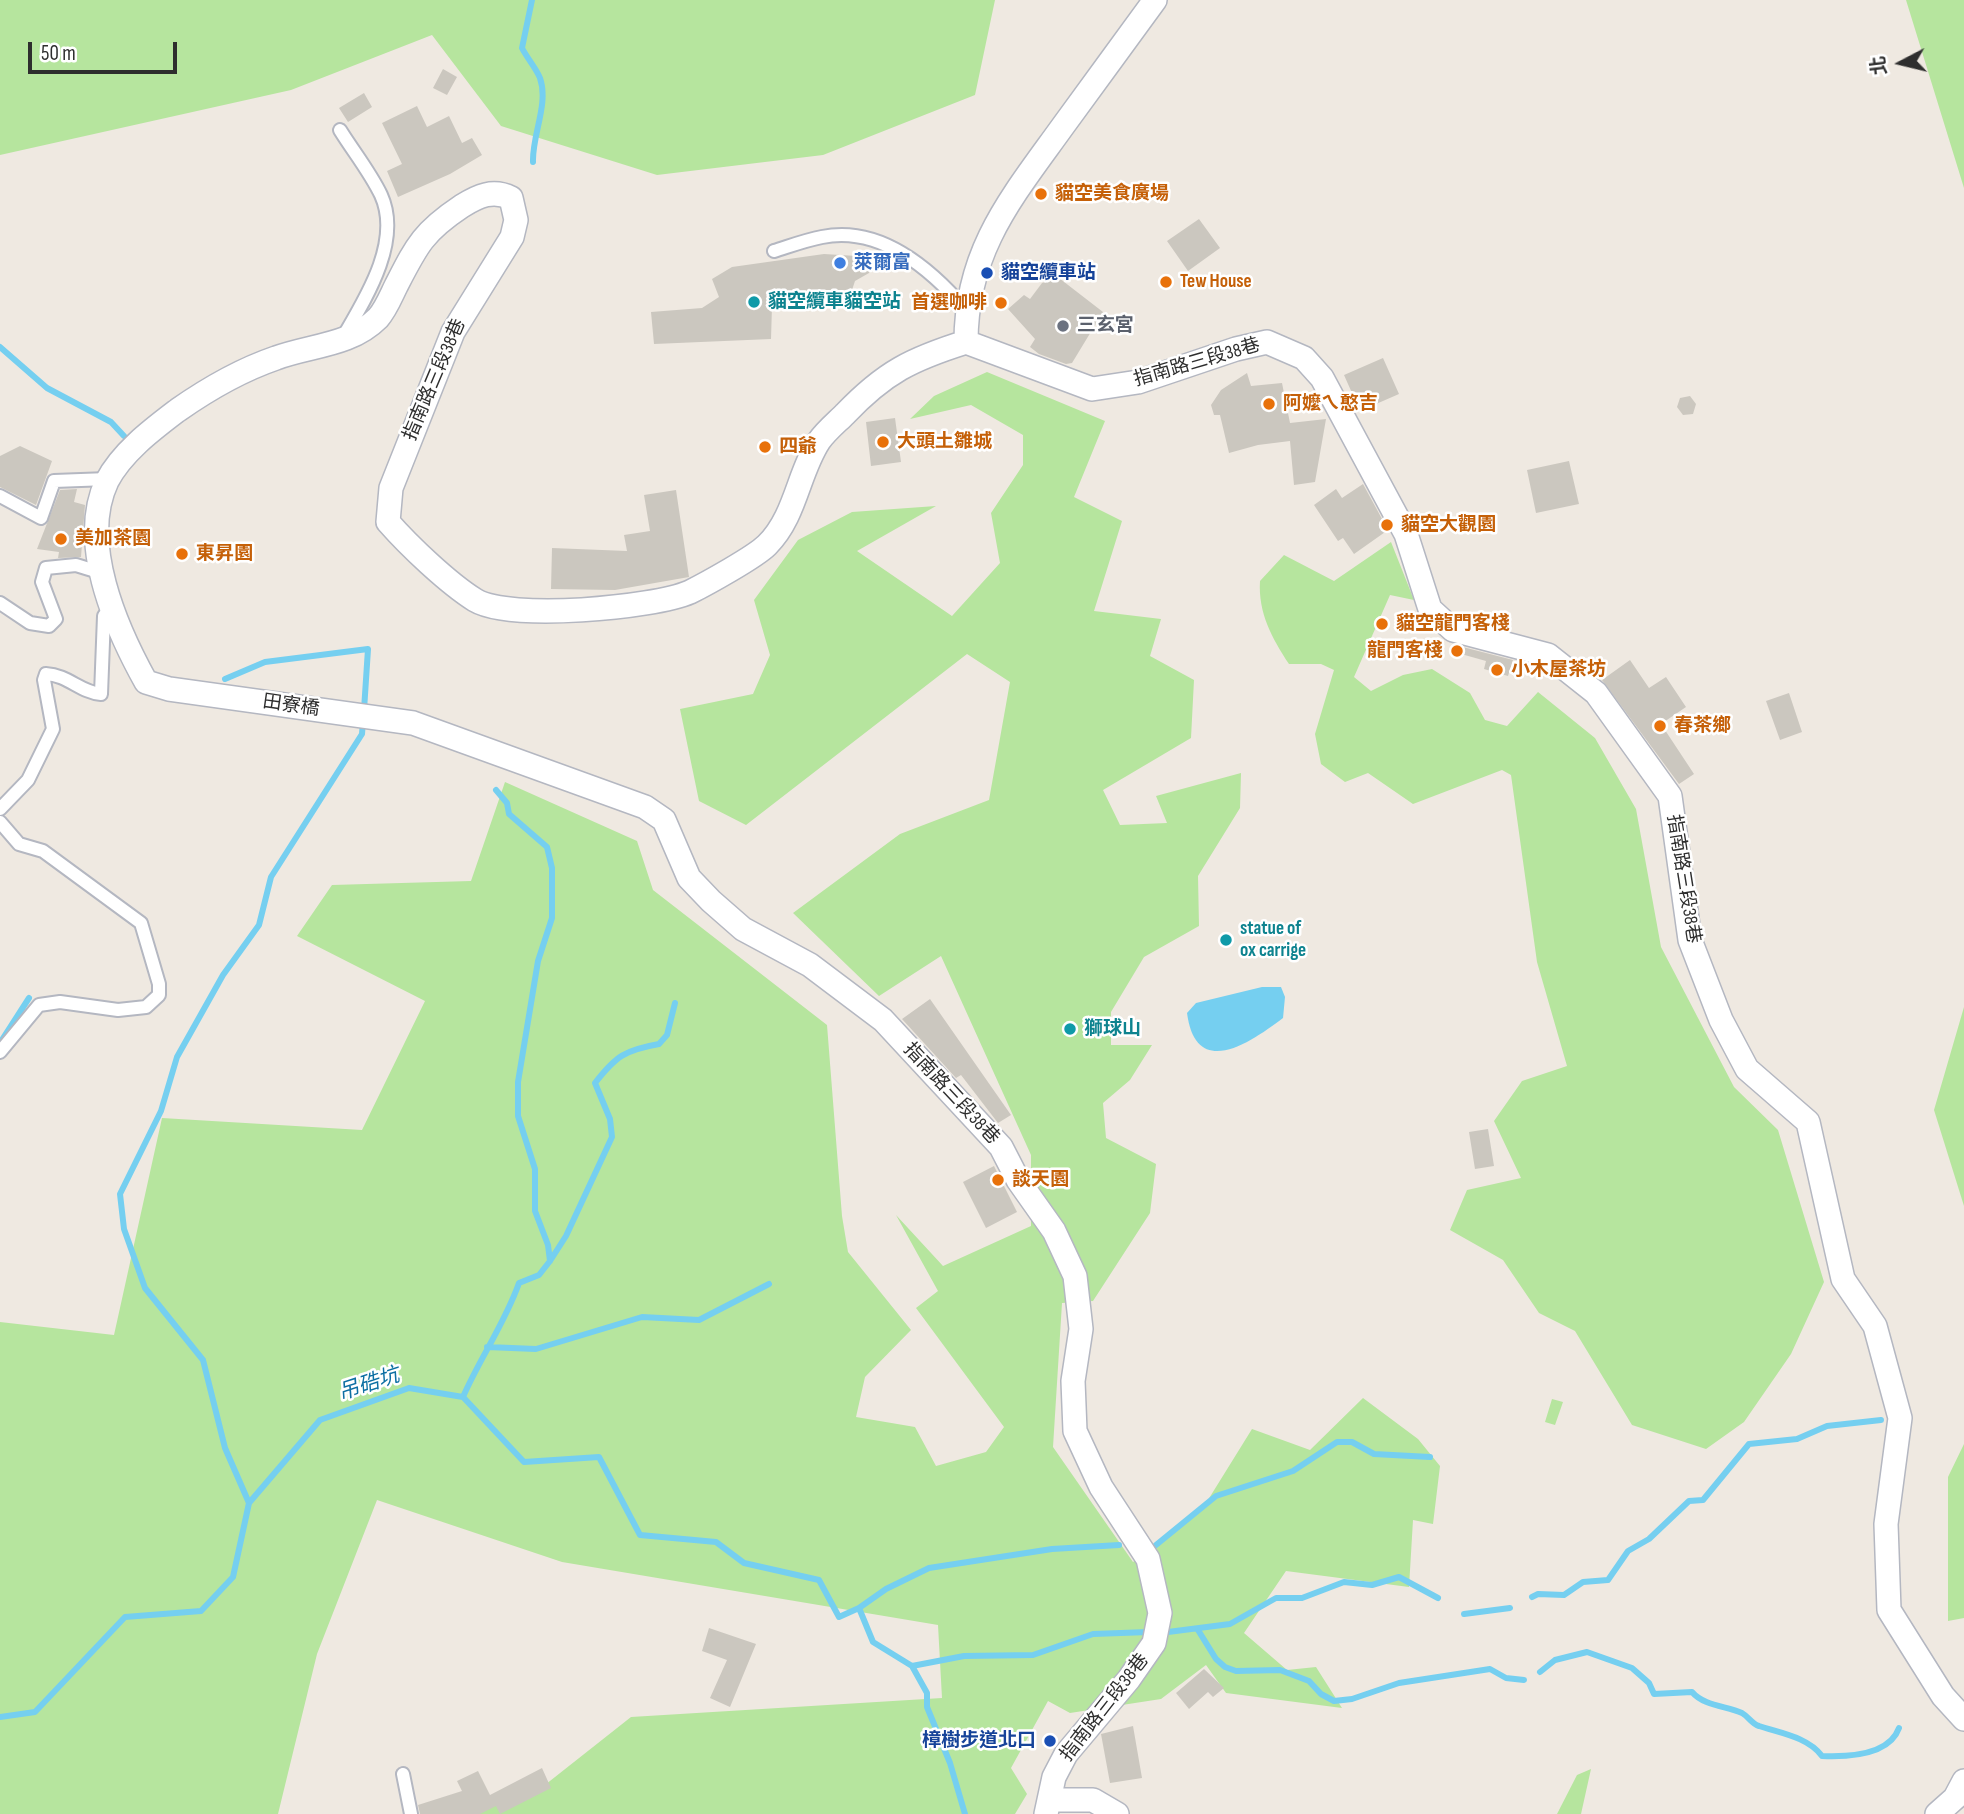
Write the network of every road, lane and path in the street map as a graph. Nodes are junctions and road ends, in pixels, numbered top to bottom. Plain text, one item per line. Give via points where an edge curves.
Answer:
1 (1155, 0) edge
2 (340, 130) dead end
3 (775, 251) dead end
4 (966, 310) junction
5 (341, 341) junction
6 (966, 342) junction
7 (108, 479) junction
8 (0, 496) edge
9 (102, 573) junction
10 (0, 603) edge
11 (111, 606) junction
12 (169, 689) joint
13 (412, 723) joint
14 (0, 809) edge
15 (0, 822) edge
16 (0, 1052) edge
17 (1964, 1719) edge
18 (403, 1774) dead end
19 (1964, 1781) edge
20 (1049, 1807) edge
21 (411, 1814) edge
22 (1117, 1814) edge
23 (1937, 1814) edge

1 - 4 street via 994,223
2 - 5 lane via 381,195 388,222 370,289
3 - 4 lane via 825,236 867,238 922,266
4 - 6 street
5 - 6 street, 指南路三段38巷 via 363,331 381,315 419,241 433,225 482,196 511,198 516,209 512,237 453,332 391,488 388,522 476,601 521,612 604,609 688,592 744,559 766,545 785,520 819,441 869,389 912,360
5 - 7 street, 指南路三段38巷 via 276,358 209,388 156,426
6 - 17 street, 指南路三段38巷 via 1092,389 1138,382 1268,342 1304,358 1322,378 1406,534 1430,609 1453,629 1548,655 1596,693 1670,796 1690,940 1721,1020 1747,1069 1808,1122 1843,1279 1875,1326 1900,1418 1886,1524 1889,1610 1943,1696
7 - 8 lane via 54,481 41,517
7 - 9 street, 指南路三段38巷 via 100,503
9 - 10 lane via 76,565 46,568 42,582 56,620 49,626 30,623
9 - 11 street, 指南路三段38巷
11 - 12 street, 指南路三段38巷 via 146,682
11 - 14 lane via 104,616 101,694 62,674 46,674 53,729 28,780
12 - 13 street, 田寮橋
13 - 20 street, 指南路三段38巷 via 621,796 664,820 689,878 743,929 810,965 883,1020 1001,1147 1054,1231 1075,1276 1081,1329 1073,1381 1075,1431 1101,1487 1148,1559 1160,1613 1154,1643 1066,1754 1054,1777
15 - 16 lane via 19,844 43,852 141,923 159,995 146,1007 118,1010 60,1002 39,1006
18 - 21 lane
19 - 23 street via 1955,1798
20 - 22 street via 1093,1800

